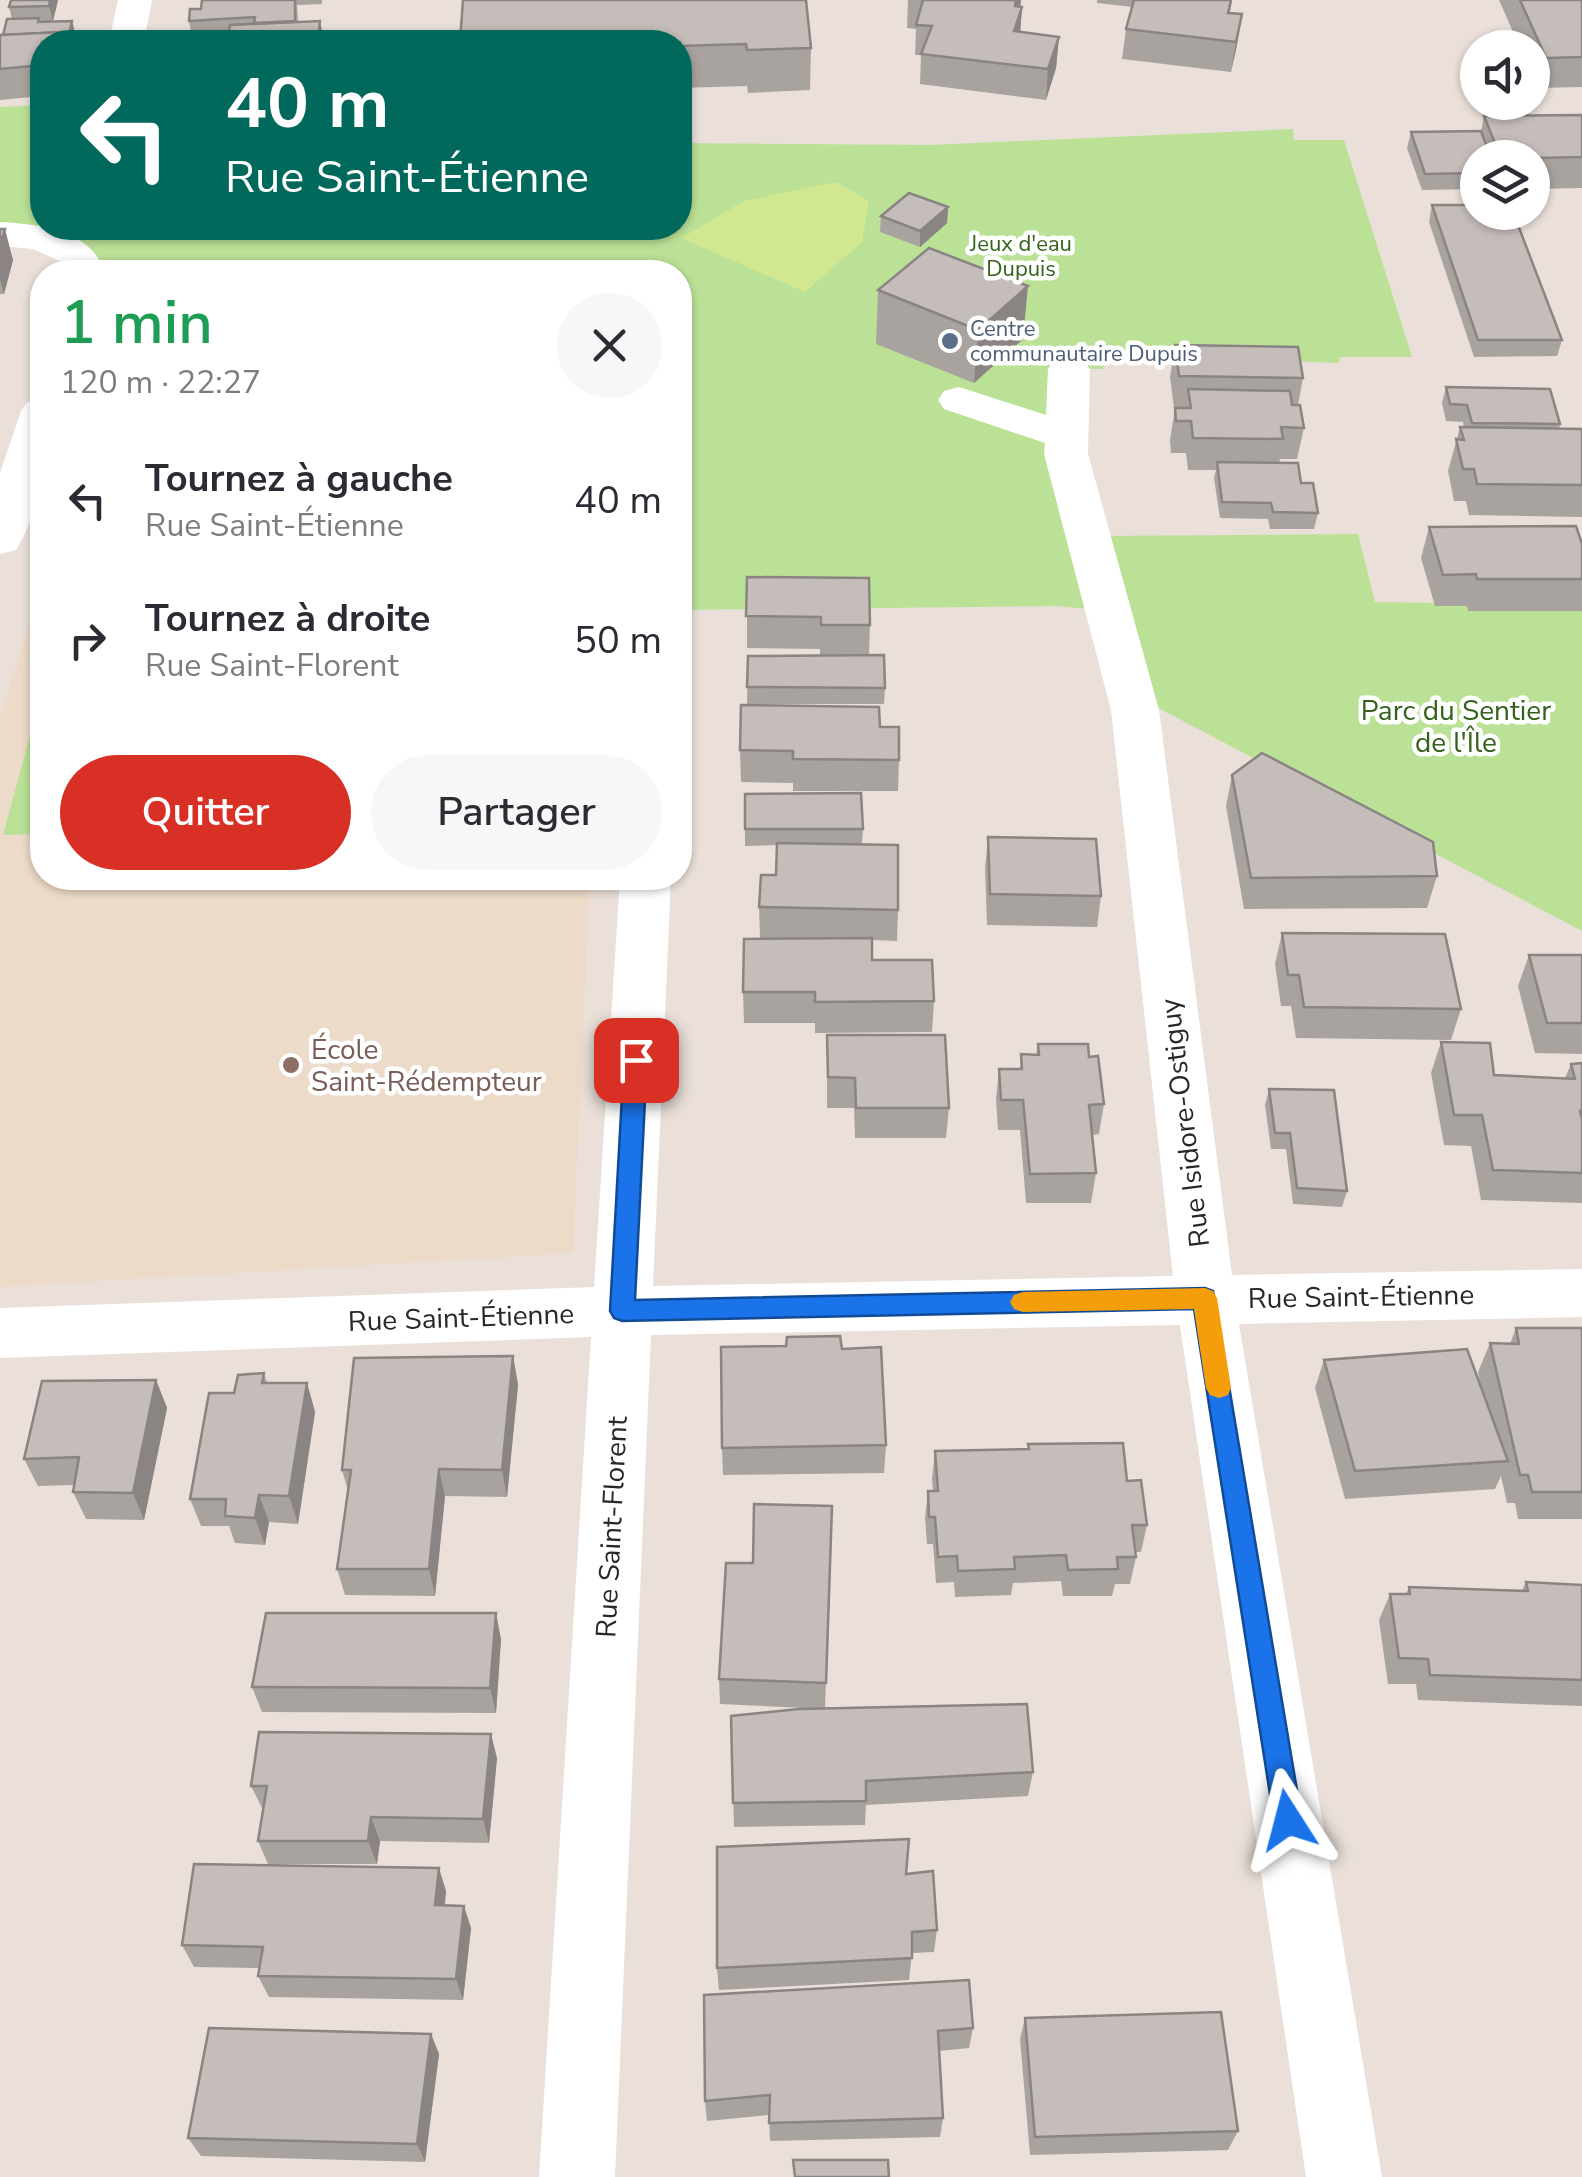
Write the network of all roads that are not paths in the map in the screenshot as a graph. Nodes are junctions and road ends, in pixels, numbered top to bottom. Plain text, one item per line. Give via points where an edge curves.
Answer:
1 (135, 0) edge
2 (129, 30) edge
3 (0, 234) edge
4 (30, 234) edge
5 (48, 240) edge
6 (81, 260) edge
7 (1068, 369) dead end
8 (959, 400) dead end
9 (1066, 436) junction
10 (30, 449) edge
11 (0, 540) edge
12 (644, 890) edge
13 (1582, 1293) edge
14 (1205, 1298) junction
15 (622, 1311) junction
16 (0, 1333) edge
17 (578, 2177) edge
18 (1344, 2177) edge

1 - 2 street
3 - 4 street
5 - 6 street
7 - 9 street, Rue Isidore-Ostiguy
8 - 9 street
9 - 14 street, Rue Isidore-Ostiguy via 1135,710
10 - 11 street
12 - 15 street, Rue Saint-Florent
13 - 14 street, Rue Saint-Étienne
14 - 15 street, Rue Saint-Étienne
14 - 18 street, Rue Isidore-Ostiguy
15 - 16 street, Rue Saint-Étienne
15 - 17 street, Rue Saint-Florent

